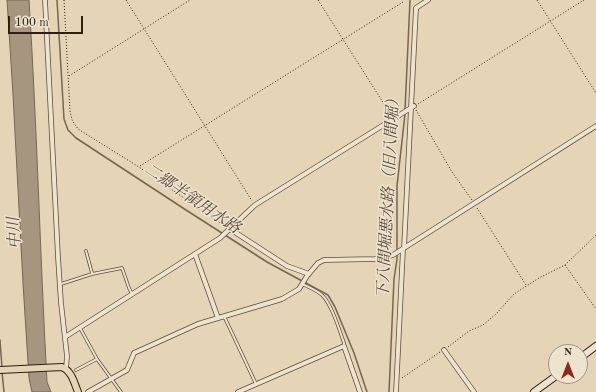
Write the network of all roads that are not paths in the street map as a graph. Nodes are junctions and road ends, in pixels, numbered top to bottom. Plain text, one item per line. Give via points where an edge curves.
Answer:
1 (44, 0) edge
2 (428, 0) edge
3 (412, 108) junction
4 (596, 126) edge
5 (230, 229) junction
6 (402, 249) junction
7 (86, 251) dead end
8 (195, 254) junction
9 (92, 274) junction
10 (308, 275) junction
11 (60, 284) junction
12 (302, 284) junction
13 (132, 294) junction
14 (224, 316) junction
15 (218, 318) junction
16 (80, 327) junction
17 (65, 337) junction
18 (344, 346) junction
19 (444, 350) road end
20 (97, 360) junction
21 (66, 369) junction
22 (0, 370) edge
23 (76, 370) dead end
24 (112, 379) junction
25 (548, 382) edge
26 (256, 384) junction
27 (78, 392) edge
28 (88, 392) edge
29 (121, 392) edge
30 (238, 392) edge
31 (360, 392) edge
32 (396, 392) edge
33 (474, 392) edge
34 (534, 392) edge

1 - 11 street
2 - 3 street via 416,8
3 - 5 street via 255,205
3 - 6 street
4 - 6 street
5 - 8 street
5 - 10 street via 287,266
6 - 10 street via 393,255 375,259 324,260
6 - 32 street
7 - 9 lane
8 - 13 street
8 - 15 street
9 - 11 lane
9 - 13 lane via 122,268
10 - 12 street
11 - 17 street
12 - 14 street via 299,289 276,302
12 - 18 lane via 323,296 335,318
13 - 16 street
14 - 15 street
14 - 26 lane
15 - 24 street via 198,324 134,353 127,370
16 - 17 street
16 - 20 lane
17 - 21 street
18 - 26 street
18 - 31 street
19 - 33 street
20 - 23 lane
20 - 24 lane
21 - 22 main road via 57,367
21 - 27 main road
24 - 28 street
24 - 29 lane
25 - 34 street
26 - 30 street

